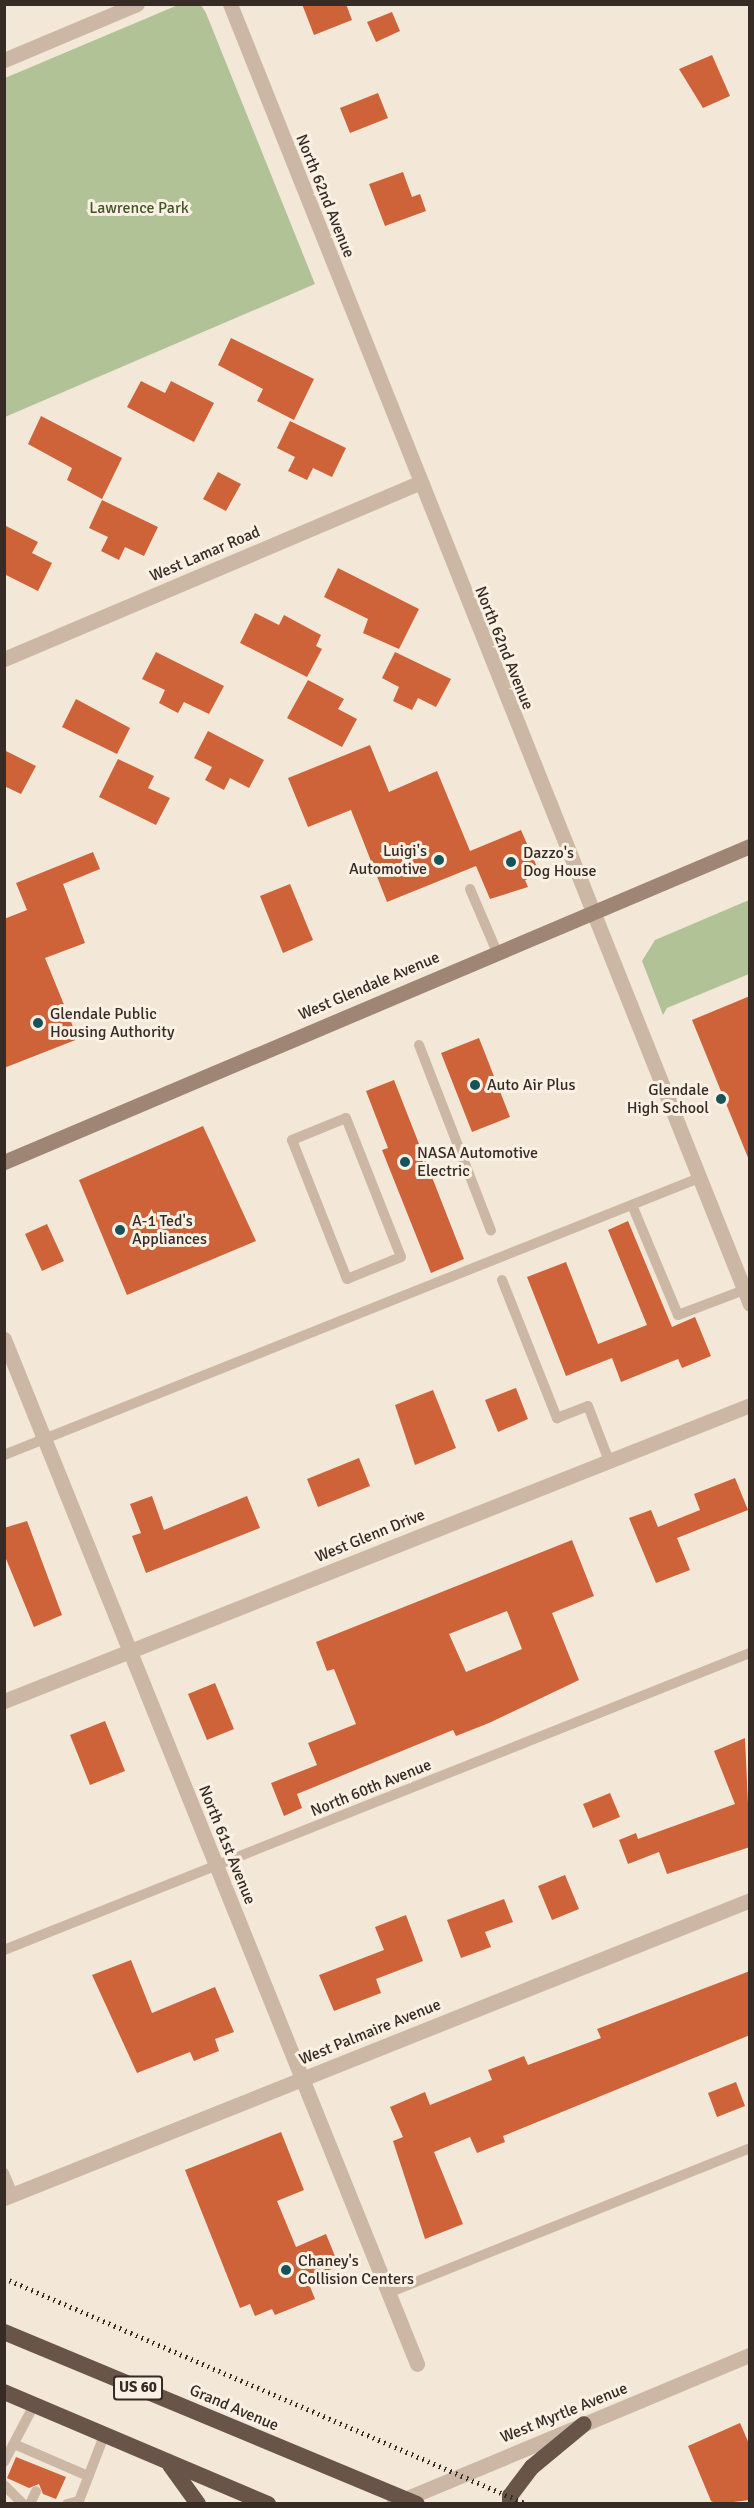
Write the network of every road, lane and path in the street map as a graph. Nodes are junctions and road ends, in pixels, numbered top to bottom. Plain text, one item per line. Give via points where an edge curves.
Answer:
1 (137, 4) edge
2 (230, 4) edge
3 (4, 60) edge
4 (420, 482) junction
5 (4, 659) edge
6 (750, 846) edge
7 (470, 889) dead end
8 (591, 912) junction
9 (497, 952) junction
10 (419, 1045) dead end
11 (4, 1162) edge
12 (699, 1178) junction
13 (632, 1205) junction
14 (491, 1231) dead end
15 (401, 1257) joint
16 (502, 1280) dead end
17 (747, 1297) edge
18 (4, 1339) edge
19 (750, 1405) edge
20 (44, 1439) junction
21 (4, 1455) edge
22 (609, 1461) junction
23 (129, 1652) junction
24 (750, 1653) edge
25 (4, 1701) edge
26 (216, 1866) junction
27 (750, 1900) edge
28 (4, 1950) edge
29 (301, 2079) junction
30 (750, 2148) edge
31 (4, 2173) edge
32 (9, 2196) edge
33 (388, 2293) junction
34 (4, 2332) edge
35 (750, 2355) edge
36 (417, 2364) dead end
37 (4, 2392) edge
38 (34, 2405) junction
39 (584, 2424) junction
40 (104, 2436) junction
41 (14, 2444) junction
42 (4, 2462) edge
43 (169, 2465) junction
44 (88, 2476) junction
45 (4, 2485) edge
46 (36, 2491) dead end
47 (405, 2502) edge
48 (23, 2504) edge
49 (30, 2504) edge
50 (68, 2504) edge
51 (198, 2504) edge
52 (268, 2504) edge
53 (510, 2504) edge

1 - 3 street
2 - 4 street, North 62nd Avenue
4 - 5 street, West Lamar Road
4 - 8 street, North 62nd Avenue
6 - 8 main road, West Glendale Avenue
7 - 9 lane
8 - 9 main road, West Glendale Avenue
8 - 12 street, North 62nd Avenue
9 - 11 main road, West Glendale Avenue
10 - 14 lane
12 - 13 lane
12 - 17 street, North 62nd Avenue
13 - 17 lane via 678,1315
13 - 20 lane
15 - 15 lane via 346,1118 292,1140 346,1279
16 - 22 lane via 557,1418 588,1406
18 - 20 street, North 61st Avenue
19 - 22 street, West Glenn Drive
20 - 21 lane
20 - 23 street, North 61st Avenue
22 - 23 street, West Glenn Drive
23 - 25 street, West Glenn Drive
23 - 26 street, North 61st Avenue
24 - 26 lane, North 60th Avenue
26 - 28 lane, North 60th Avenue
26 - 29 street, North 61st Avenue
27 - 29 street, West Palmaire Avenue
29 - 32 street, West Palmaire Avenue
29 - 33 street, North 61st Avenue
30 - 33 lane
31 - 32 lane
33 - 36 street, North 61st Avenue
34 - 47 highway, Grand Avenue / US 60
35 - 39 street, West Myrtle Avenue
37 - 38 highway
38 - 40 highway
38 - 41 lane
39 - 47 street, West Myrtle Avenue
39 - 53 highway via 532,2467 510,2496
40 - 43 highway
40 - 44 lane
41 - 42 lane
41 - 44 lane via 47,2464
43 - 51 highway
43 - 52 highway
44 - 50 lane via 79,2501
45 - 48 lane
46 - 49 lane

